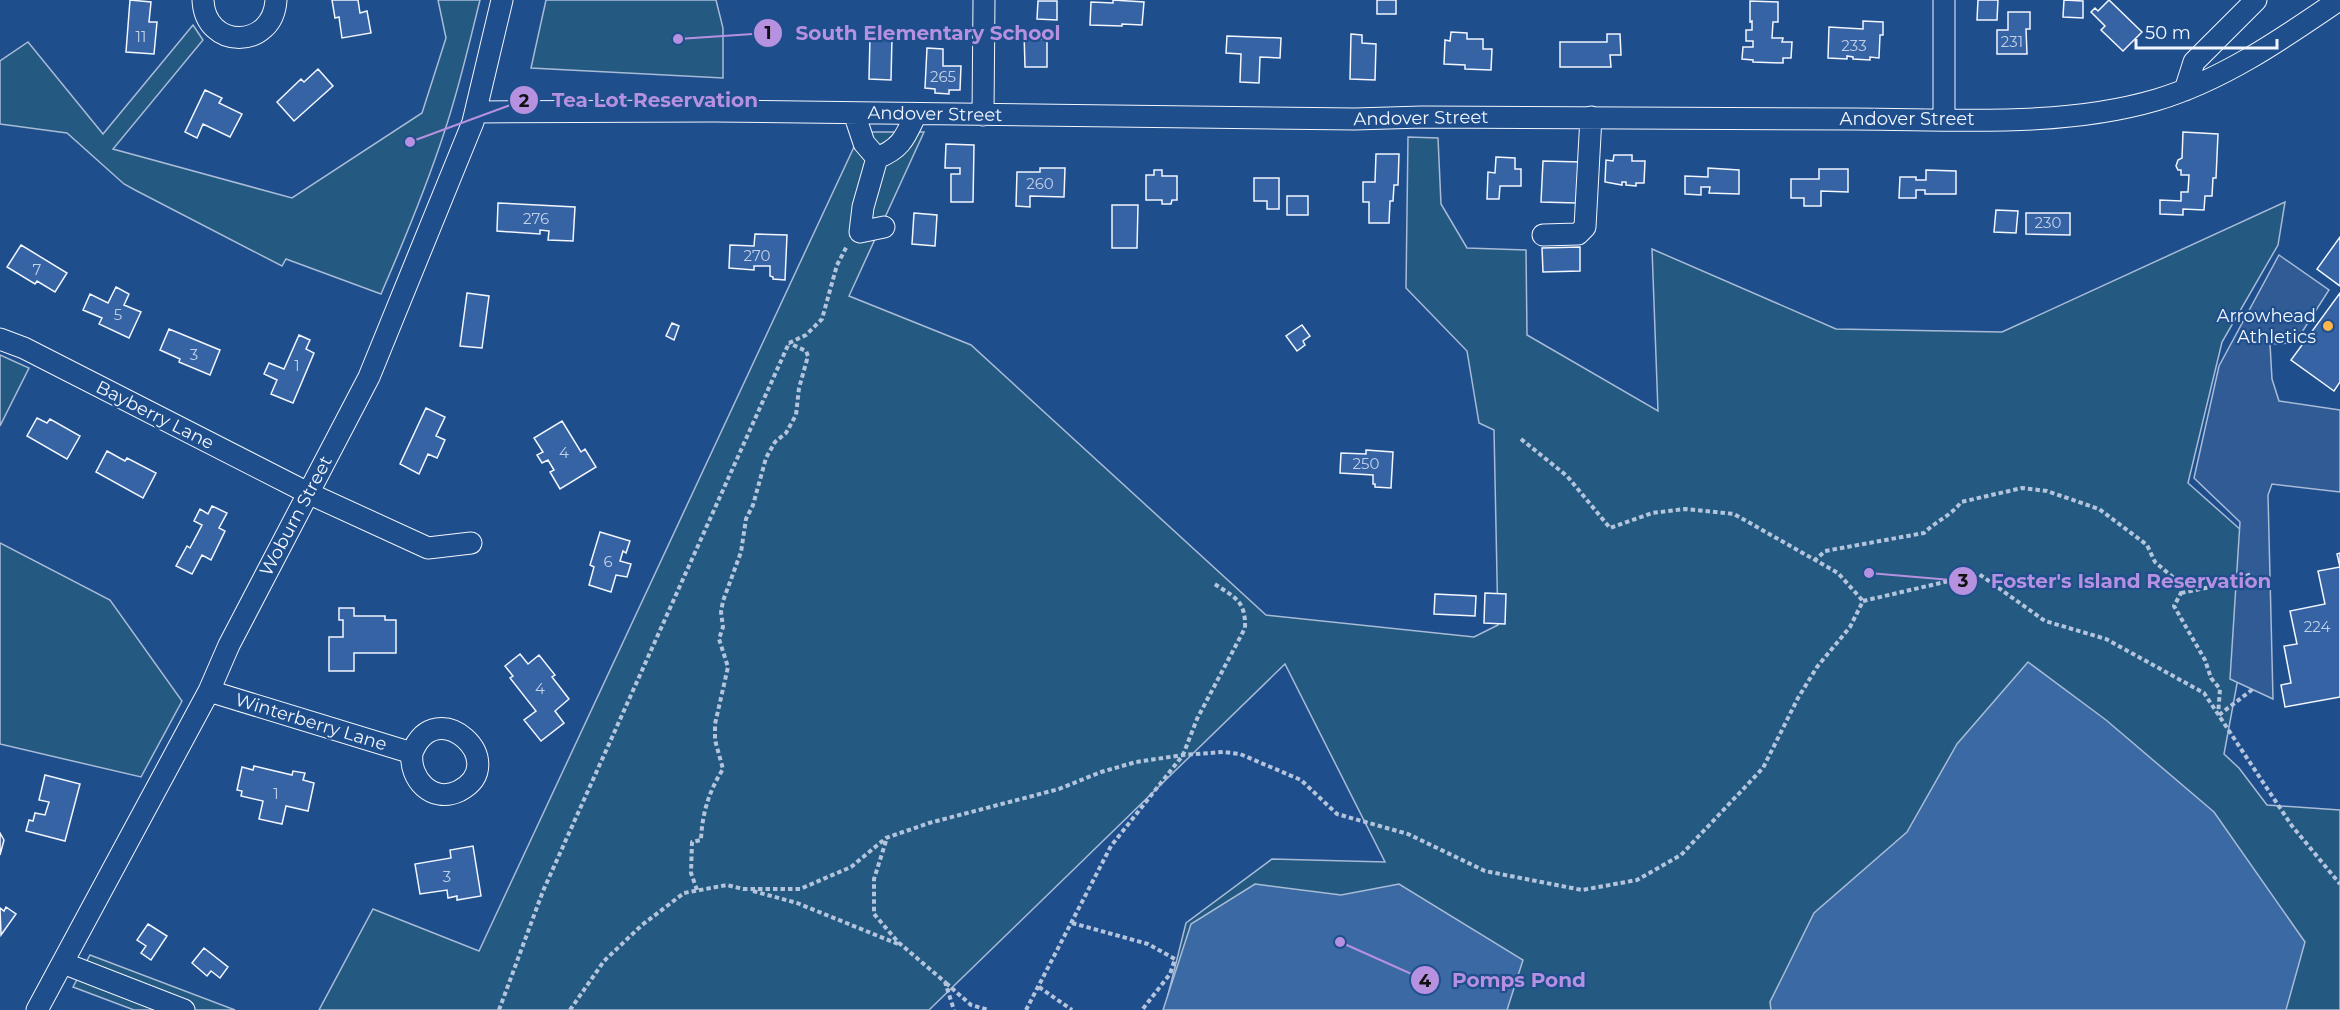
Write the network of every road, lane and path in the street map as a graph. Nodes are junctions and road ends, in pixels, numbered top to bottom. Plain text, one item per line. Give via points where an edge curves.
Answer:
1 (203, 0) edge
2 (276, 0) edge
3 (502, 0) edge
4 (984, 0) edge
5 (1944, 0) edge
6 (2256, 0) edge
7 (2339, 0) edge
8 (2185, 90) junction
9 (476, 112) junction
10 (854, 113) junction
11 (916, 114) junction
12 (983, 115) junction
13 (1591, 117) junction
14 (1944, 119) junction
15 (877, 158) junction
16 (884, 227) dead end
17 (860, 229) junction
18 (1543, 235) dead end
19 (0, 339) edge
20 (789, 343) junction
21 (1521, 439) dead end
22 (308, 493) junction
23 (471, 543) dead end
24 (1815, 561) junction
25 (2253, 573) dead end
26 (1213, 583) dead end
27 (2181, 593) junction
28 (1863, 601) junction
29 (2253, 689) dead end
30 (209, 691) junction
31 (2218, 716) junction
32 (412, 753) dead end
33 (1183, 755) junction
34 (886, 838) junction
35 (2340, 884) edge
36 (747, 889) junction
37 (697, 890) junction
38 (1072, 923) junction
39 (902, 945) junction
40 (63, 963) junction
41 (945, 982) junction
42 (1039, 987) junction
43 (37, 1010) edge
44 (183, 1010) edge
45 (499, 1010) edge
46 (570, 1010) edge
47 (954, 1010) edge
48 (989, 1010) edge
49 (1026, 1010) edge
50 (1072, 1010) edge
51 (1142, 1010) edge

1 - 2 street via 214,27 240,38 254,35 266,26 274,14
3 - 9 street, Woburn Street
4 - 12 street
5 - 14 street
6 - 8 street via 2194,62
7 - 8 street, Andover Street via 2261,51
8 - 14 street, Andover Street via 2107,110 2025,119
9 - 10 street, Andover Street
9 - 22 street, Woburn Street via 369,377
10 - 11 street, Andover Street
10 - 15 street via 864,143
11 - 12 street, Andover Street
11 - 15 street via 894,151
12 - 13 street, Andover Street
13 - 14 street, Andover Street
13 - 18 street via 1585,227 1578,234
15 - 17 street
16 - 17 street
17 - 20 path via 837,265 822,319 806,335
19 - 22 street, Bayberry Lane
20 - 37 path via 808,356 796,415 766,458 746,519 741,552 723,601 719,639 728,667 715,740 723,769 703,813 701,840 692,842 691,873
20 - 45 path via 543,891
21 - 24 path via 1567,476 1610,528 1652,513 1685,509 1734,514
22 - 23 street, Bayberry Lane via 428,548
22 - 30 street, Woburn Street
24 - 27 path via 1825,551 1924,533 1953,513 1961,502 2022,488 2047,491 2099,509 2147,545 2155,562 2182,585
24 - 28 path via 1838,573
25 - 27 path via 2230,583
26 - 33 path via 1239,600 1246,613 1245,628 1197,719
27 - 31 path via 2174,606 2220,689
28 - 31 path via 1979,574 2045,621 2106,639 2204,693
28 - 33 path via 1850,627 1798,698 1763,768 1681,855 1637,880 1582,890 1485,871 1408,834 1336,814 1300,780 1240,754
29 - 31 path
30 - 32 street, Winterberry Lane
30 - 40 street, Woburn Street
31 - 35 path via 2292,826
33 - 34 path via 1136,762 1059,789
33 - 38 path via 1111,846
34 - 36 path via 851,867 800,889
34 - 39 path via 874,879 874,914
36 - 37 path via 727,885
36 - 39 path via 797,903
37 - 46 path via 684,893 642,925 604,962
38 - 42 path
38 - 51 path via 1148,944 1175,959 1170,974
39 - 41 path
40 - 43 street, Woburn Street
40 - 44 street
41 - 47 path
41 - 48 path via 971,1005
42 - 49 path
42 - 50 path

